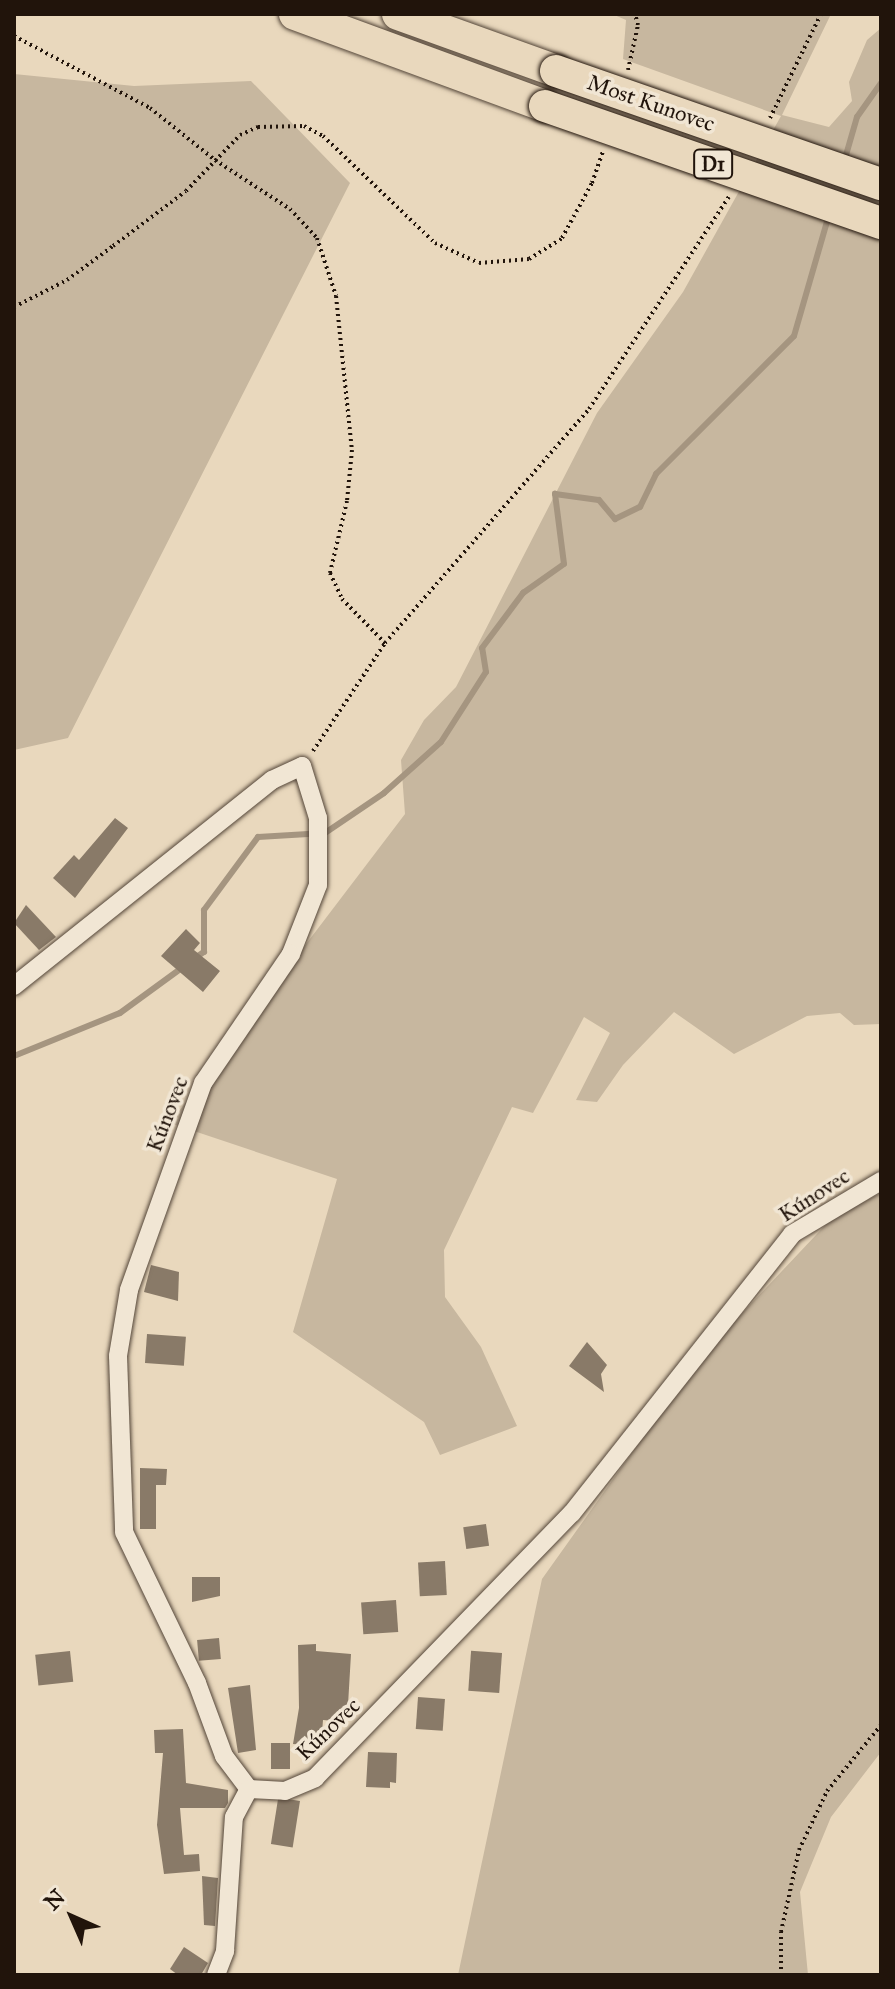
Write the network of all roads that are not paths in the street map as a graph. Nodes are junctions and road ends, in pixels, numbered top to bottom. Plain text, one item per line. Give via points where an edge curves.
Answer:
1 (295, 14) edge
2 (398, 14) edge
3 (881, 184) edge
4 (881, 223) edge
5 (14, 986) edge
6 (881, 1181) edge
7 (249, 1789) junction
8 (216, 1975) edge

1 - 4 highway, Most Kunovec / D1, bridge
2 - 3 highway, Most Kunovec / D1, bridge
5 - 7 street, Kúnovec via 272,780 302,766 318,818 318,885 291,954 203,1083 129,1290 118,1356 124,1532 197,1683 224,1756
6 - 7 street, Kúnovec via 792,1234 572,1513 315,1778 285,1791
7 - 8 street via 234,1817 225,1951

